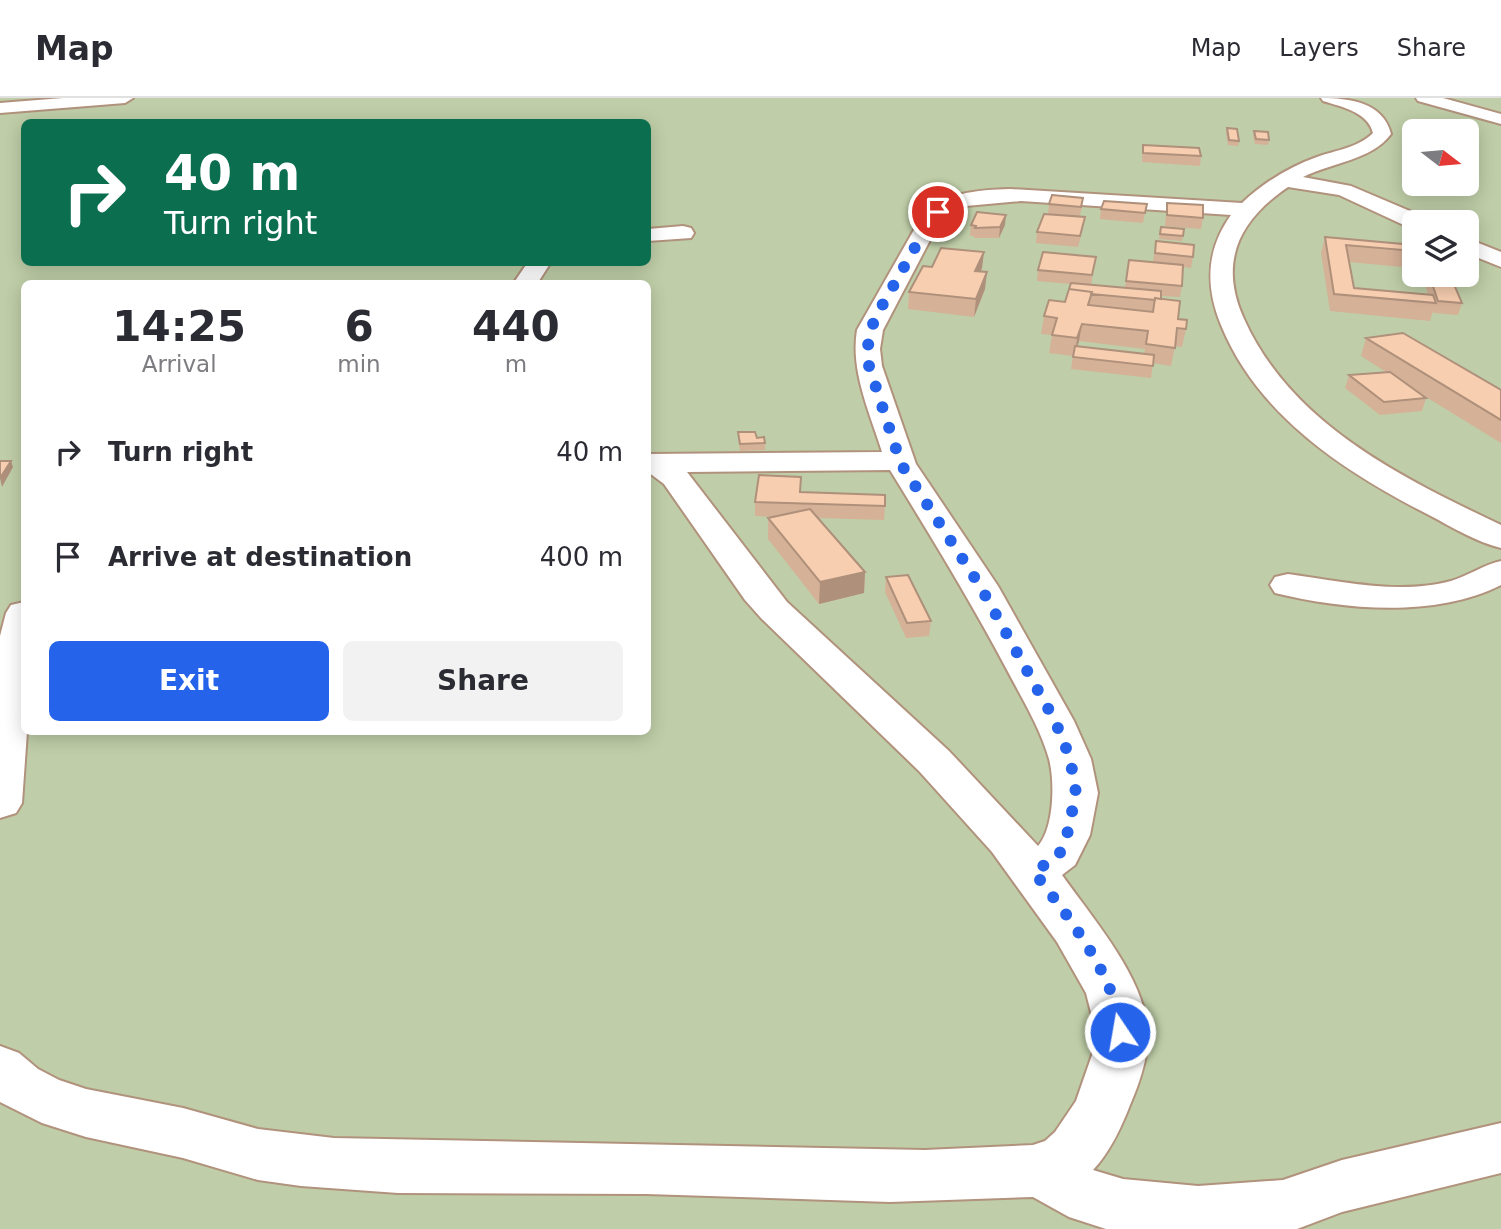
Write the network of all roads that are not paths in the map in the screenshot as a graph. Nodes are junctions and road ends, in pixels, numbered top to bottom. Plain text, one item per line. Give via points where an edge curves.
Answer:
1 (125, 98) edge
2 (1329, 98) edge
3 (1424, 98) edge
4 (0, 108) edge
5 (1501, 119) edge
6 (1284, 180) junction
7 (1247, 210) junction
8 (1402, 216) edge
9 (683, 233) dead end
10 (651, 235) edge
11 (1479, 250) edge
12 (1501, 260) edge
13 (899, 461) junction
14 (651, 463) edge
15 (1501, 538) edge
16 (1501, 571) edge
17 (1288, 585) dead end
18 (21, 625) edge
19 (0, 803) edge
20 (1034, 872) junction
21 (0, 1069) edge
22 (1501, 1147) edge
23 (1038, 1170) junction

1 - 4 street
2 - 6 street via 1371,115 1381,124 1382,134 1368,145
3 - 5 street
6 - 7 street
6 - 8 street via 1344,190
7 - 13 street via 1008,195 971,199 938,212 875,318 868,339 869,366
7 - 15 street via 1224,248 1221,282 1231,322 1253,366 1287,405 1351,455
9 - 10 street
11 - 12 street
13 - 14 street
13 - 20 street via 980,586 1055,721 1070,758 1076,793 1067,835 1059,855
14 - 20 street via 675,477 774,610 954,778
16 - 17 street via 1458,590 1414,596
18 - 19 street via 13,657
20 - 23 street via 1111,991 1120,1018 1121,1046 1100,1111 1079,1146 1062,1162
21 - 23 street via 25,1089 58,1105 262,1155 323,1163 946,1177
22 - 23 street via 1342,1186 1283,1207 1198,1213 1090,1198

